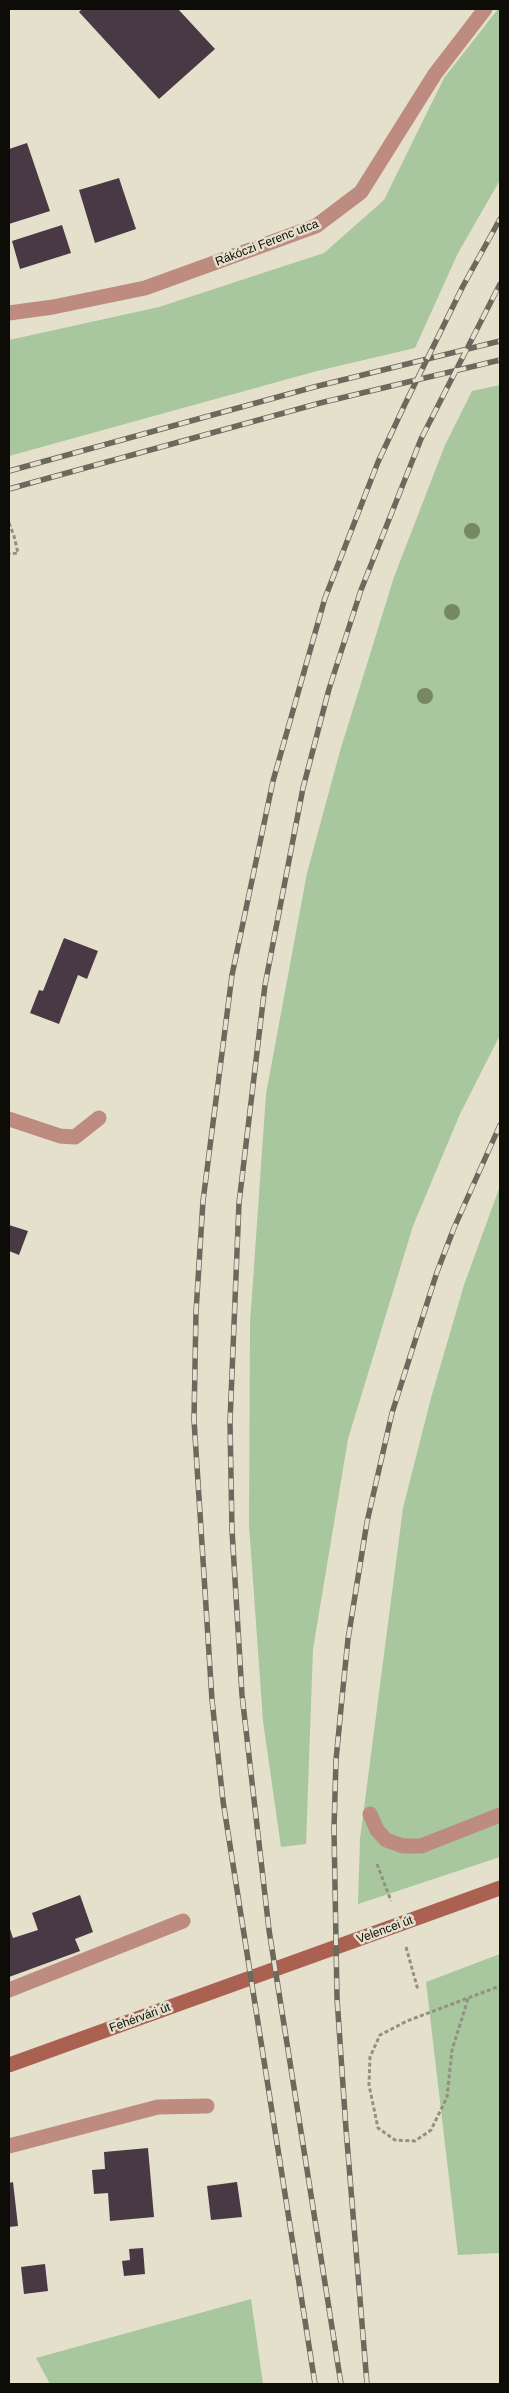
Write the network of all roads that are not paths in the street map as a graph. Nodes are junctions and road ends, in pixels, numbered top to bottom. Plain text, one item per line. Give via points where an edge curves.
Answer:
1 (485, 9) edge
2 (9, 313) edge
3 (99, 1118) dead end
4 (9, 1119) edge
5 (370, 1814) dead end
6 (500, 1816) edge
7 (500, 1888) edge
8 (183, 1921) dead end
9 (271, 1971) joint
10 (9, 1990) edge
11 (9, 2066) edge
12 (206, 2106) dead end
13 (9, 2146) edge

1 - 2 street, Rákóczi Ferenc utca via 435,74 361,192 316,226 145,288
3 - 4 street via 75,1137 60,1136
5 - 6 street via 386,1840 403,1846 421,1846
7 - 9 main road, Velencei út
8 - 10 street
9 - 11 main road, Fehérvári út
12 - 13 street via 158,2107

